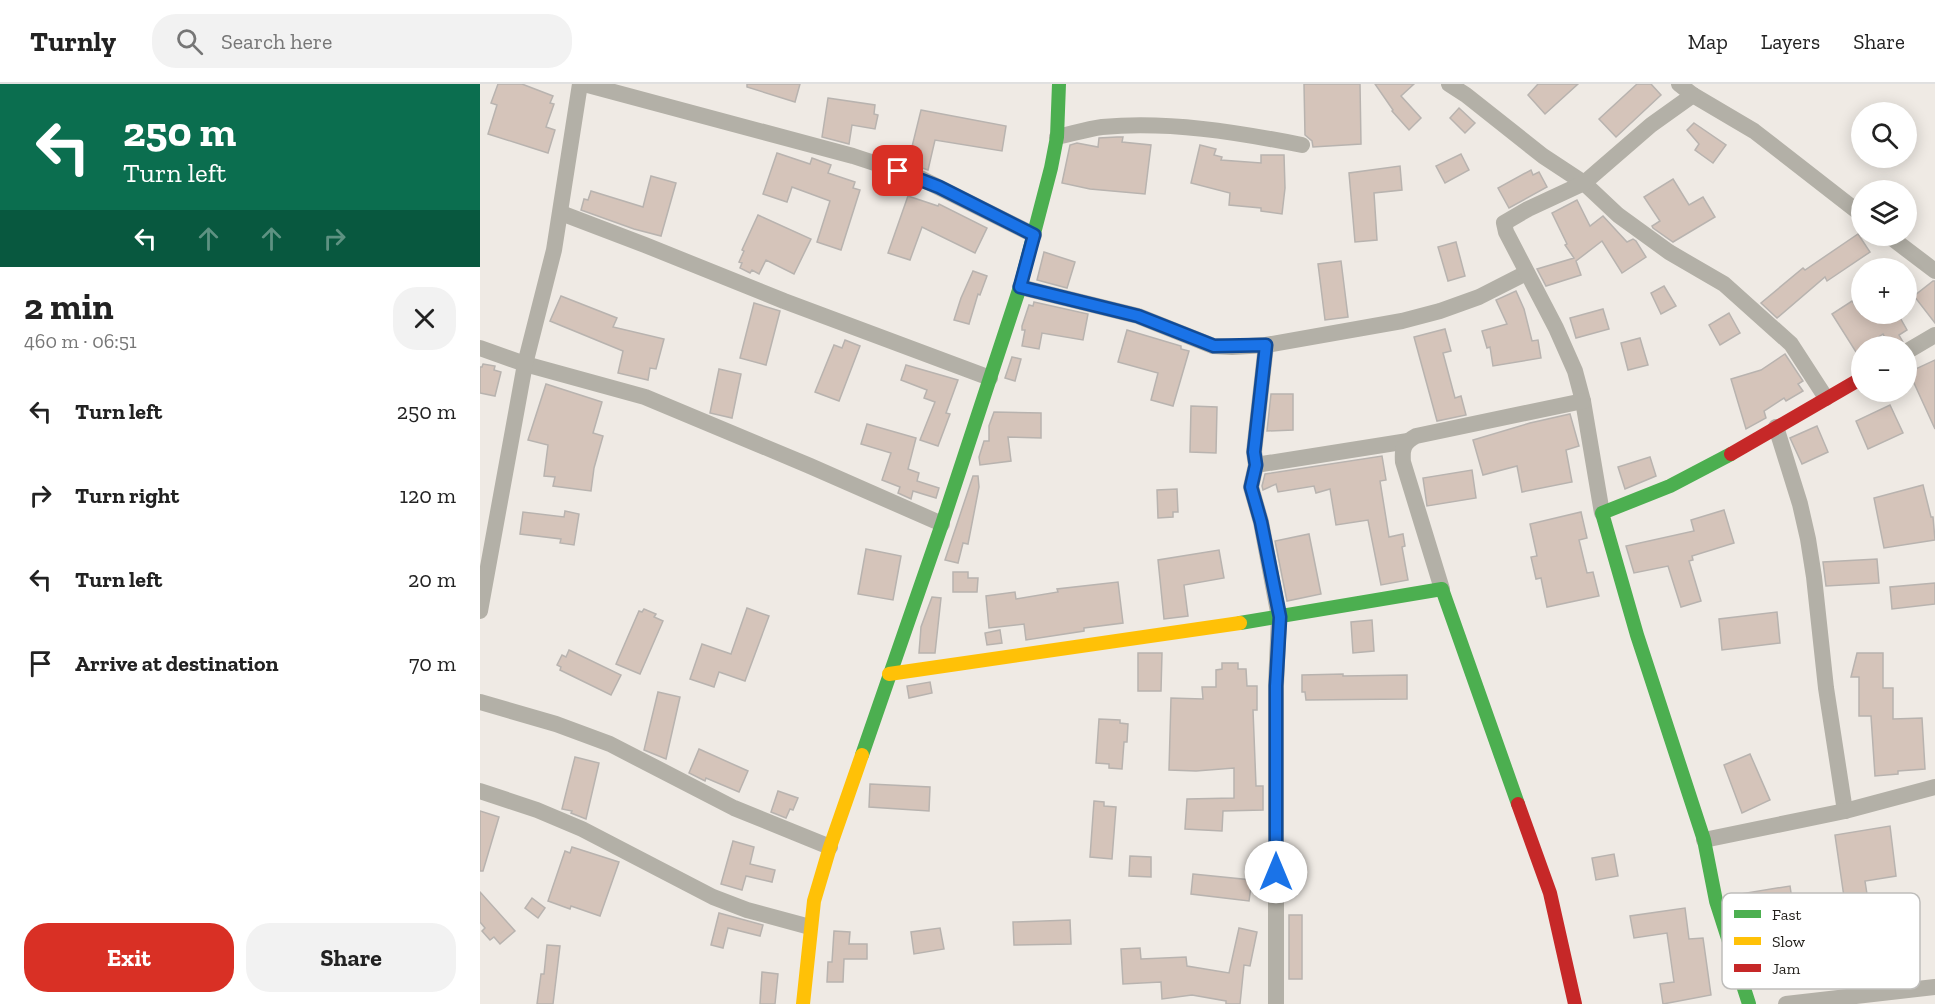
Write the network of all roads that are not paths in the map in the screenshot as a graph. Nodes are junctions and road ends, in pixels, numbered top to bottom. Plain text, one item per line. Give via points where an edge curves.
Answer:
1 (582, 84) edge
2 (1059, 84) edge
3 (1449, 84) edge
4 (1686, 89) edge
5 (1057, 137) junction
6 (1302, 145) dead end
7 (1584, 183) junction
8 (1851, 206) edge
9 (561, 213) junction
10 (1034, 235) junction
11 (1901, 246) edge
12 (1935, 271) edge
13 (1526, 273) junction
14 (1020, 287) junction
15 (1935, 335) edge
16 (1266, 345) junction
17 (1917, 346) edge
18 (480, 348) edge
19 (525, 364) junction
20 (990, 378) junction
21 (1851, 384) edge
22 (1826, 398) junction
23 (1583, 401) junction
24 (1776, 427) junction
25 (1408, 441) junction
26 (1256, 465) junction
27 (1602, 513) junction
28 (942, 524) junction
29 (1442, 589) junction
30 (480, 609) edge
31 (1280, 617) junction
32 (889, 675) junction
33 (480, 702) edge
34 (1935, 787) edge
35 (480, 791) edge
36 (1845, 811) junction
37 (1704, 840) junction
38 (830, 847) junction
39 (1722, 920) edge
40 (810, 927) junction
41 (1935, 987) edge
42 (1744, 989) edge
43 (1917, 989) edge
44 (1920, 989) edge
45 (803, 1004) edge
46 (1276, 1004) edge
47 (1575, 1004) edge
48 (1749, 1004) edge
49 (1786, 1004) edge

1 - 9 street
1 - 10 street via 909,174
2 - 5 street
3 - 7 street
4 - 7 street
4 - 8 street via 1754,131
5 - 6 street via 1126,126 1190,128 1243,133
5 - 10 street
7 - 13 street via 1504,223
7 - 22 street via 1618,215 1669,252 1724,284 1791,344
9 - 19 street
9 - 20 street
10 - 14 street
11 - 12 street
13 - 16 street via 1440,311
13 - 23 street via 1575,371
14 - 16 street via 1138,316 1214,346
14 - 20 street
15 - 17 street
16 - 26 street via 1254,452
18 - 19 street
19 - 28 street via 645,397
19 - 30 street
20 - 28 street
21 - 22 street
22 - 24 street
23 - 25 street via 1416,436
23 - 27 street
24 - 27 street via 1680,481
24 - 36 street via 1808,538
25 - 26 street
25 - 29 street via 1403,446 1403,462
26 - 31 street via 1251,487
27 - 37 street
28 - 32 street
29 - 31 street
29 - 47 street via 1550,893
31 - 32 street
31 - 46 street via 1276,697
32 - 38 street
33 - 38 street via 610,744 734,808
34 - 36 street
35 - 40 street via 582,830 713,897
36 - 37 street
37 - 39 street
38 - 40 street
40 - 45 street
41 - 44 street
42 - 48 street
43 - 49 street

